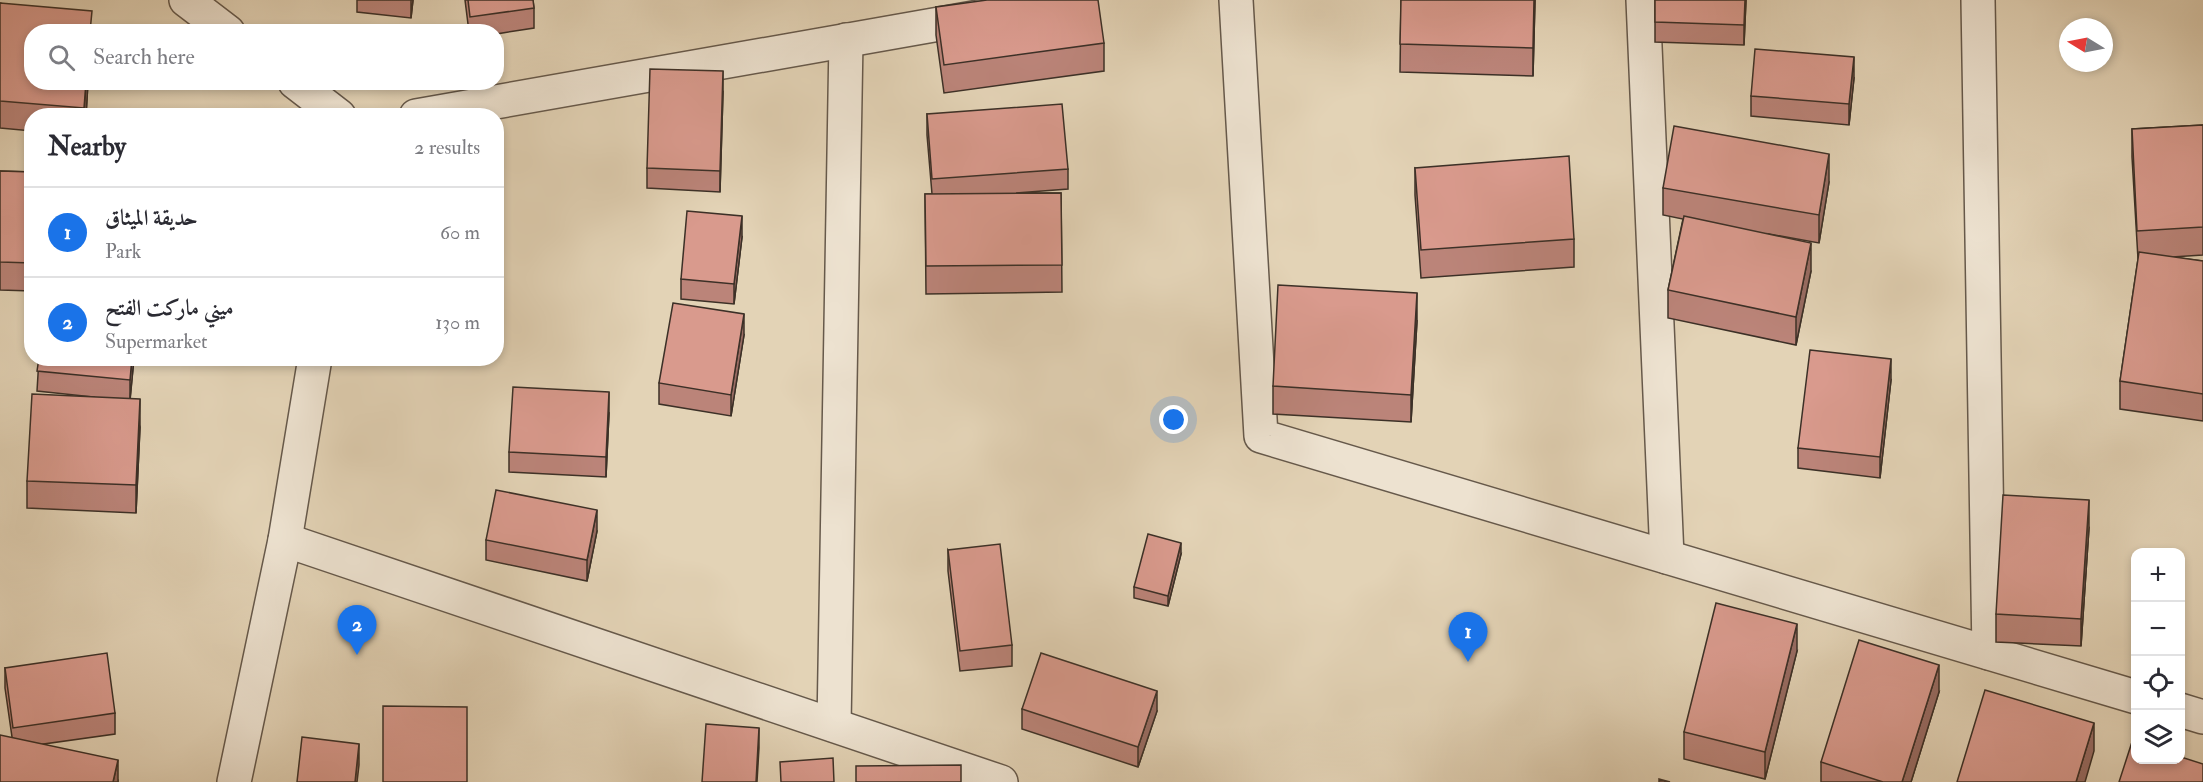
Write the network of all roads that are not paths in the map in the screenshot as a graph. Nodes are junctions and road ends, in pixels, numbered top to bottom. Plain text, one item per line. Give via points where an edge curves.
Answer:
1 (186, 0) edge
2 (1236, 0) edge
3 (1643, 0) edge
4 (1978, 0) edge
5 (1005, 12) edge
6 (218, 24) edge
7 (846, 40) junction
8 (305, 90) edge
9 (329, 108) edge
10 (461, 108) edge
11 (314, 366) edge
12 (285, 540) junction
13 (1667, 557) junction
14 (1989, 653) junction
15 (2131, 695) edge
16 (2185, 711) edge
17 (2203, 717) edge
18 (834, 725) junction
19 (234, 782) edge
20 (1001, 782) edge

1 - 6 street
2 - 13 street via 1261,436
3 - 13 street
4 - 14 street
5 - 7 street
7 - 10 street
7 - 18 street
8 - 9 street
11 - 12 street
12 - 18 street
12 - 19 street
13 - 14 street
14 - 15 street
16 - 17 street
18 - 20 street

